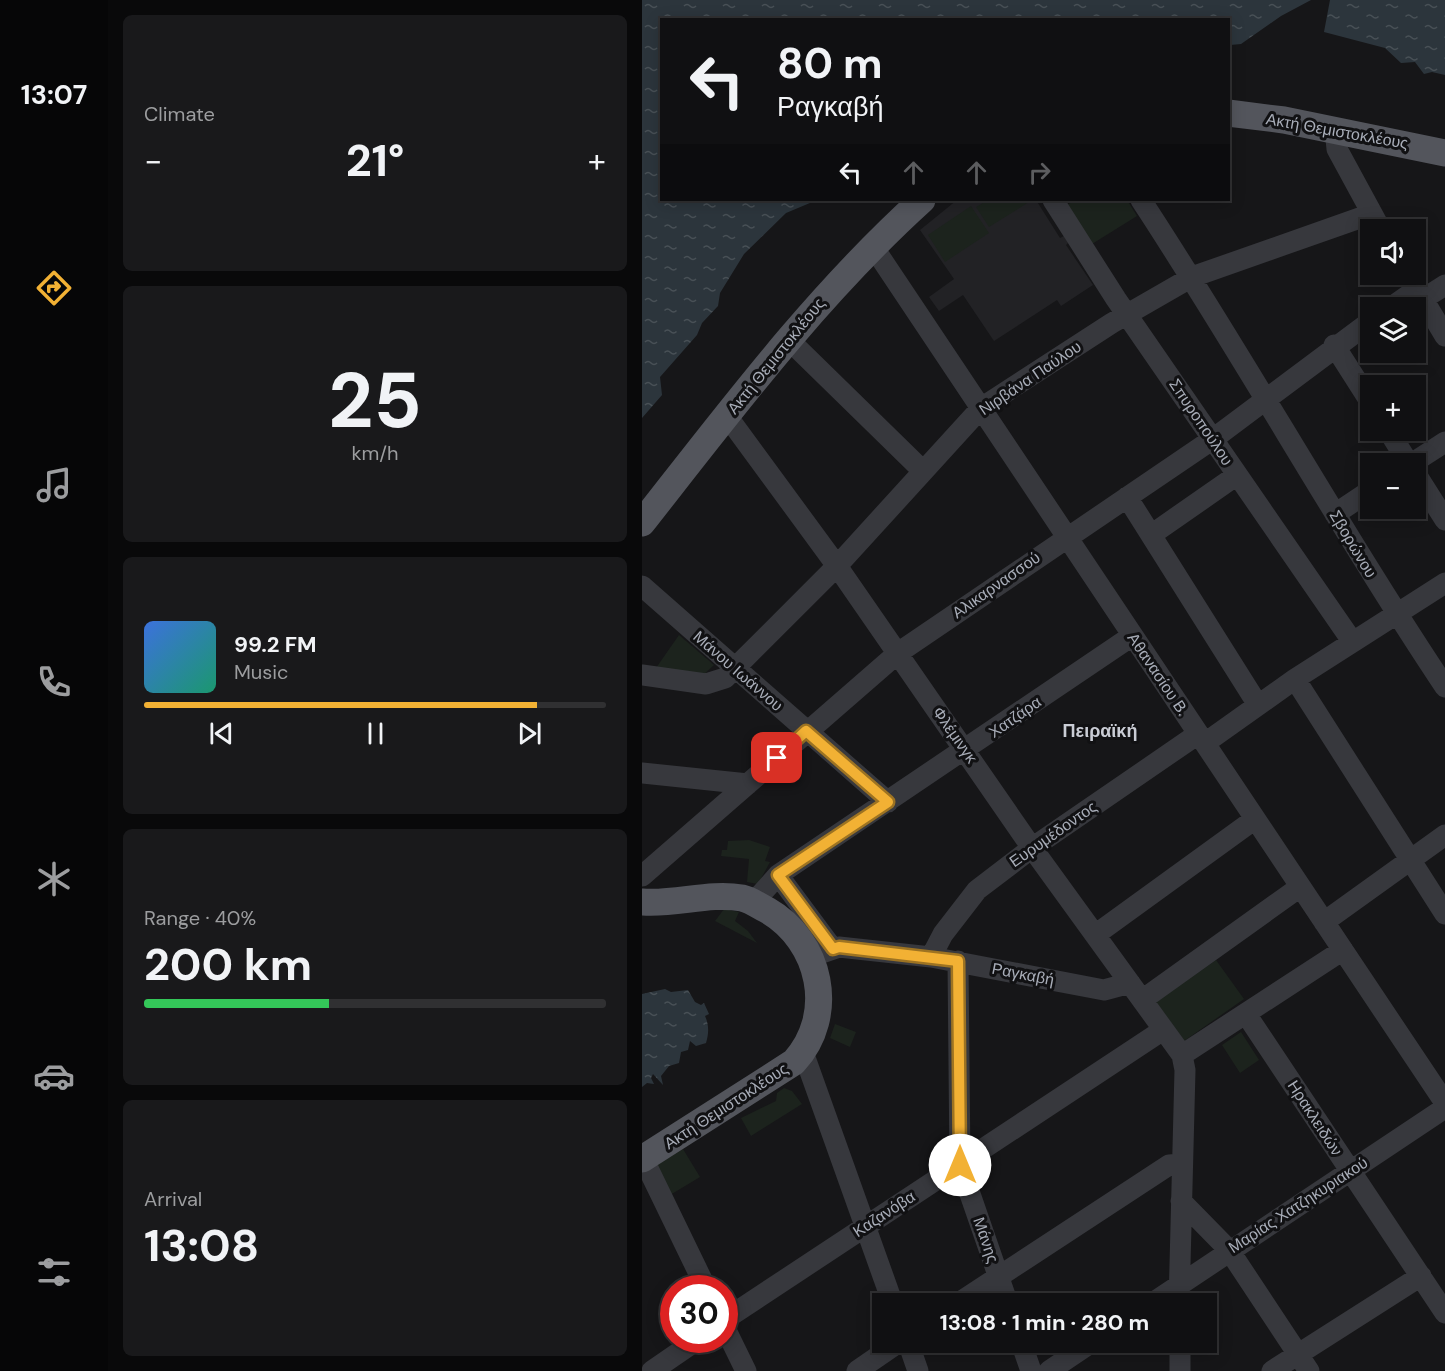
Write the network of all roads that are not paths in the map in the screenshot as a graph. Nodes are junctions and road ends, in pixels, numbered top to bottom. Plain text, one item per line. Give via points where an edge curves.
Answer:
1 (1230, 113) edge
2 (1335, 129) junction
3 (1445, 153) edge
4 (921, 201) edge
5 (1054, 201) edge
6 (1143, 201) edge
7 (1374, 219) edge
8 (1360, 227) edge
9 (872, 245) junction
10 (1192, 277) junction
11 (1445, 285) edge
12 (1416, 288) edge
13 (1127, 314) junction
14 (1360, 328) edge
15 (1445, 336) edge
16 (788, 339) junction
17 (1334, 345) junction
18 (1360, 386) edge
19 (1265, 398) junction
20 (981, 408) junction
21 (727, 416) junction
22 (1213, 439) junction
23 (1445, 442) edge
24 (1426, 454) edge
25 (923, 471) junction
26 (1237, 476) junction
27 (1426, 490) edge
28 (1127, 497) junction
29 (1360, 497) edge
30 (1335, 514) junction
31 (1445, 520) edge
32 (642, 523) edge
33 (1151, 535) junction
34 (1066, 536) junction
35 (837, 566) junction
36 (1445, 582) edge
37 (642, 586) edge
38 (1396, 613) junction
39 (1132, 636) junction
40 (1352, 641) junction
41 (898, 653) junction
42 (733, 668) junction
43 (642, 675) edge
44 (1295, 679) junction
45 (1445, 687) edge
46 (1258, 705) junction
47 (806, 731) junction
48 (1202, 739) junction
49 (966, 751) junction
50 (642, 773) edge
51 (748, 784) junction
52 (888, 802) junction
53 (1256, 819) junction
54 (1445, 836) edge
55 (1032, 848) junction
56 (1410, 860) junction
57 (778, 875) junction
58 (642, 876) edge
59 (1300, 886) junction
60 (642, 902) edge
61 (753, 903) junction
62 (1445, 914) edge
63 (1324, 922) junction
64 (1095, 935) junction
65 (1343, 950) junction
66 (821, 953) junction
67 (931, 957) junction
68 (958, 961) junction
69 (1136, 992) junction
70 (1246, 1014) junction
71 (1163, 1030) junction
72 (803, 1052) junction
73 (1182, 1055) junction
74 (1445, 1106) edge
75 (643, 1159) edge
76 (1182, 1164) junction
77 (960, 1165) junction
78 (1350, 1171) junction
79 (1181, 1201) junction
80 (864, 1227) junction
81 (1229, 1251) junction
82 (700, 1275) edge
83 (998, 1275) junction
84 (1421, 1276) junction
85 (889, 1293) edge
86 (973, 1293) edge
87 (1004, 1293) edge
88 (1179, 1293) edge
89 (1180, 1293) edge
90 (738, 1311) edge
91 (1445, 1312) edge
92 (678, 1353) edge
93 (737, 1353) edge
94 (883, 1353) edge
95 (912, 1353) edge
96 (1024, 1353) edge
97 (1076, 1353) edge
98 (1180, 1353) edge
99 (1304, 1362) edge
100 (652, 1371) edge
101 (746, 1371) edge
102 (857, 1371) edge
103 (918, 1371) edge
104 (1030, 1371) edge
105 (1049, 1371) edge
106 (1180, 1371) edge
107 (1272, 1371) edge

1 - 2 main road, Ακτή Θεμιστοκλέους
2 - 3 main road, Ακτή Θεμιστοκλέους
2 - 7 street via 1337,149
4 - 9 main road, Ακτή Θεμιστοκλέους
5 - 13 street, Σπυροπούλου
6 - 10 street, Σβορώνου
8 - 10 street, Νιρβάνα Παύλου
9 - 16 main road, Ακτή Θεμιστοκλέους
9 - 20 street, Αθανασίου Β.
10 - 13 street, Νιρβάνα Παύλου
10 - 19 street, Σβορώνου
11 - 12 street
12 - 15 street
13 - 20 street, Νιρβάνα Παύλου
13 - 22 street, Σπυροπούλου
14 - 17 street, Αλικαρνασσού
16 - 21 main road, Ακτή Θεμιστοκλέους
16 - 25 street
17 - 18 street
17 - 19 street, Αλικαρνασσού
19 - 22 street, Αλικαρνασσού
19 - 30 street, Σβορώνου
20 - 25 street, Νιρβάνα Παύλου
20 - 34 street, Αθανασίου Β.
21 - 32 main road, Ακτή Θεμιστοκλέους
21 - 35 street, Φλέμινγκ
22 - 26 street, Σπυροπούλου
22 - 28 street, Αλικαρνασσού
23 - 24 street
25 - 35 street, Νιρβάνα Παύλου
26 - 33 street
26 - 40 street, Σπυροπούλου
27 - 31 street
28 - 33 street
28 - 34 street, Αλικαρνασσού
29 - 30 street
30 - 38 street, Σβορώνου
33 - 46 street
34 - 39 street, Αθανασίου Β.
34 - 41 street, Αλικαρνασσού
35 - 41 street, Φλέμινγκ
35 - 42 street, Νιρβάνα Παύλου
36 - 38 street, Ευρυμέδοντος
37 - 42 street, Μάνου Ιωάννου
38 - 40 street, Ευρυμέδοντος
38 - 45 street, Σβορώνου
39 - 48 street, Αθανασίου Β.
39 - 49 street, Χατζάρα
40 - 44 street, Ευρυμέδοντος
41 - 47 street, Αλικαρνασσού
41 - 49 street, Φλέμινγκ
42 - 43 street, Νιρβάνα Παύλου via 725,678 706,684
42 - 47 street, Μάνου Ιωάννου
44 - 46 street, Ευρυμέδοντος
44 - 56 street
46 - 48 street, Ευρυμέδοντος
47 - 51 street, Αλικαρνασσού
47 - 52 street, Μάνου Ιωάννου
48 - 53 street, Αθανασίου Β.
48 - 55 street, Ευρυμέδοντος
49 - 52 street, Χατζάρα
49 - 55 street, Φλέμινγκ
50 - 51 street
51 - 58 street, Αλικαρνασσού
52 - 57 street, Χατζάρα
53 - 59 street, Αθανασίου Β.
53 - 64 street
54 - 56 street
55 - 64 street, Φλέμινγκ
55 - 67 street, Ευρυμέδοντος via 966,900
56 - 62 street
56 - 63 street
57 - 61 street, Χατζάρα
57 - 66 street
59 - 63 street, Αθανασίου Β.
59 - 69 street
60 - 61 main road, Ακτή Θεμιστοκλέους via 724,897
61 - 66 main road, Ακτή Θεμιστοκλέους via 788,925
63 - 65 street, Αθανασίου Β.
64 - 69 street, Φλέμινγκ
65 - 70 street
65 - 74 street, Αθανασίου Β.
66 - 67 street, Ραγκαβή via 839,947
66 - 72 main road, Ακτή Θεμιστοκλέους via 816,970 820,997
67 - 68 street, Ραγκαβή
68 - 69 street, Ραγκαβή via 1104,990
68 - 77 street, Μάνης
69 - 71 street, Φλέμινγκ
70 - 73 street
70 - 78 street, Ηρακλειδών
71 - 73 street, Φλέμινγκ
71 - 77 street, Καζανόβα
72 - 75 main road, Ακτή Θεμιστοκλέους via 778,1074
72 - 80 street
73 - 76 street
74 - 78 street, Μαρίας Χατζηκυριακού
75 - 82 street
76 - 79 street
76 - 83 street via 1169,1165
77 - 80 street, Καζανόβα
77 - 83 street, Μάνης
78 - 81 street, Μαρίας Χατζηκυριακού
78 - 84 street, Ηρακλειδών
79 - 81 street
79 - 88 street
80 - 85 street
80 - 90 street, Καζανόβα
81 - 89 street, Μαρίας Χατζηκυριακού
81 - 99 street
83 - 86 street
83 - 87 street, Μάνης
84 - 91 street, Ηρακλειδών
84 - 99 street
92 - 100 street
93 - 101 street
94 - 102 street
95 - 103 street
96 - 104 street
97 - 105 street
98 - 106 street
99 - 107 street

